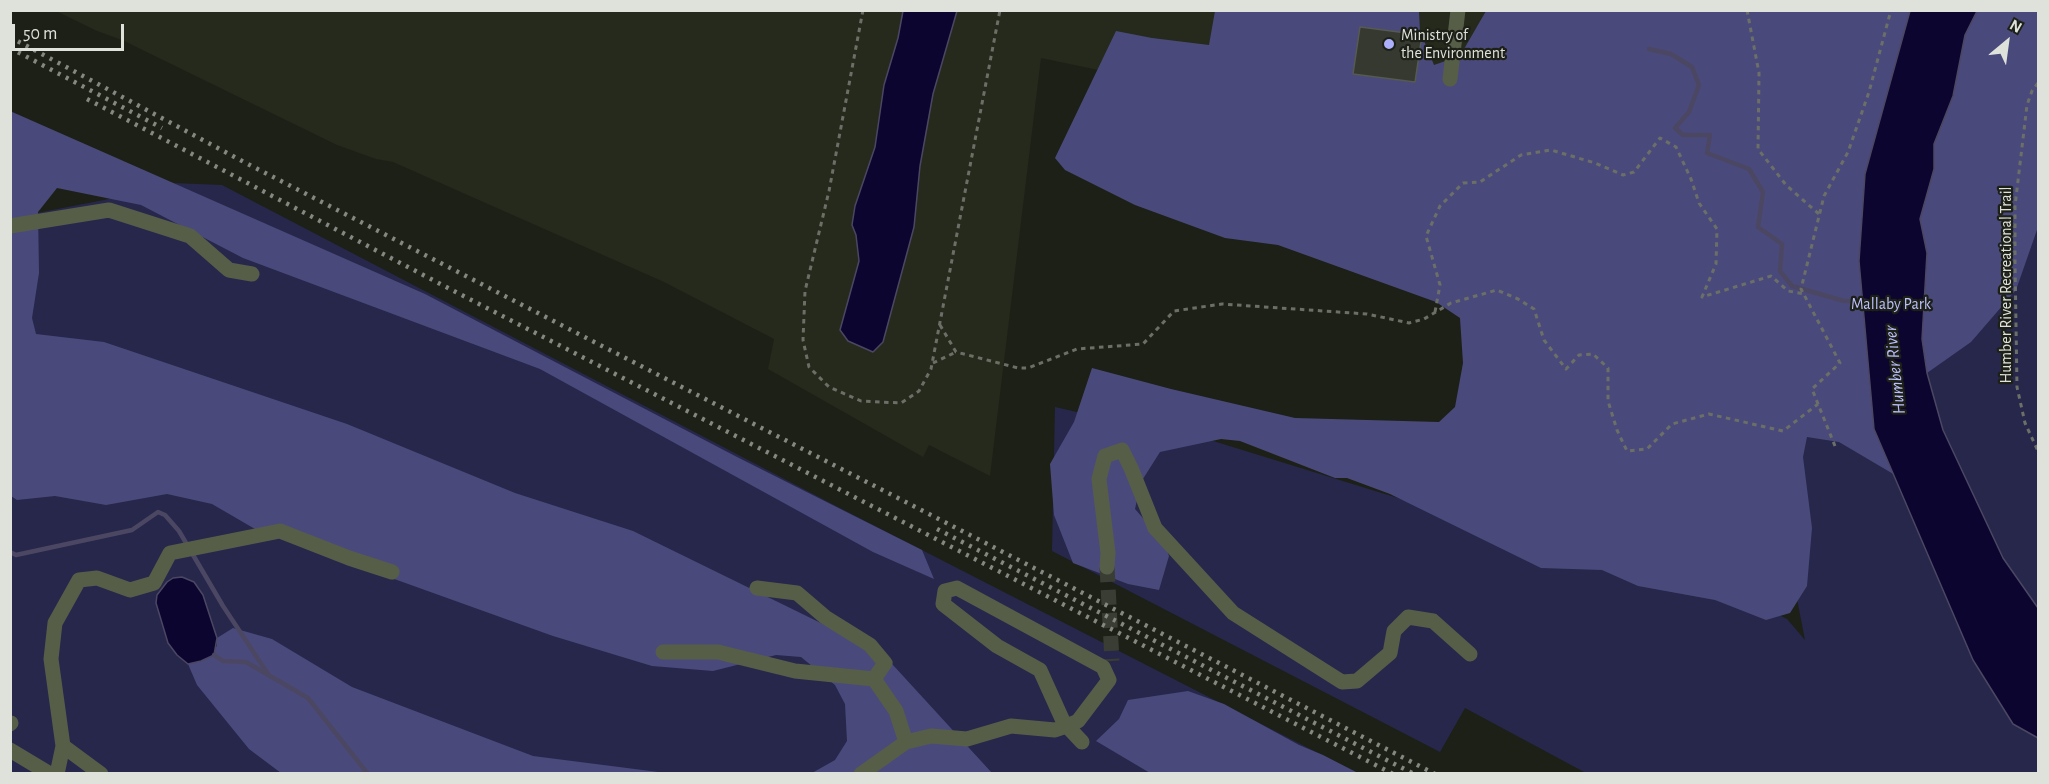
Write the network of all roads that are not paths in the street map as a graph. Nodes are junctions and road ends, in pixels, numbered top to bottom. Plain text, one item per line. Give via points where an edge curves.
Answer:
1 (1458, 10) edge
2 (1450, 79) dead end
3 (10, 225) edge
4 (252, 274) dead end
5 (1107, 567) tunnel mouth
6 (392, 572) dead end
7 (757, 588) dead end
8 (663, 652) dead end
9 (1470, 654) dead end
10 (1112, 661) tunnel mouth
11 (874, 679) junction
12 (1109, 680) junction
13 (1067, 726) junction
14 (906, 742) junction
15 (1082, 742) dead end
16 (63, 746) junction
17 (10, 750) edge
18 (50, 774) edge
19 (57, 774) edge
20 (101, 774) edge
21 (861, 774) edge

1 - 2 lane
3 - 4 lane via 110,210 190,236 229,270
5 - 9 lane via 1099,479 1105,456 1122,450 1155,528 1233,613 1342,682 1357,681 1390,653 1394,631 1408,616 1433,621
6 - 16 lane via 280,531 170,553 154,583 130,590 97,578 79,580 55,623 51,659
7 - 11 lane via 797,593 825,617 870,645 885,663
8 - 11 lane via 718,651 795,671
10 - 12 lane
11 - 14 lane via 896,711
12 - 13 lane via 1078,721
12 - 13 lane via 1103,667 992,606 957,588 945,591 943,604 997,646 1040,670
13 - 14 lane via 1055,730 1011,726 968,739 931,736
13 - 15 lane
14 - 21 lane
16 - 19 lane
16 - 20 lane
17 - 18 lane

